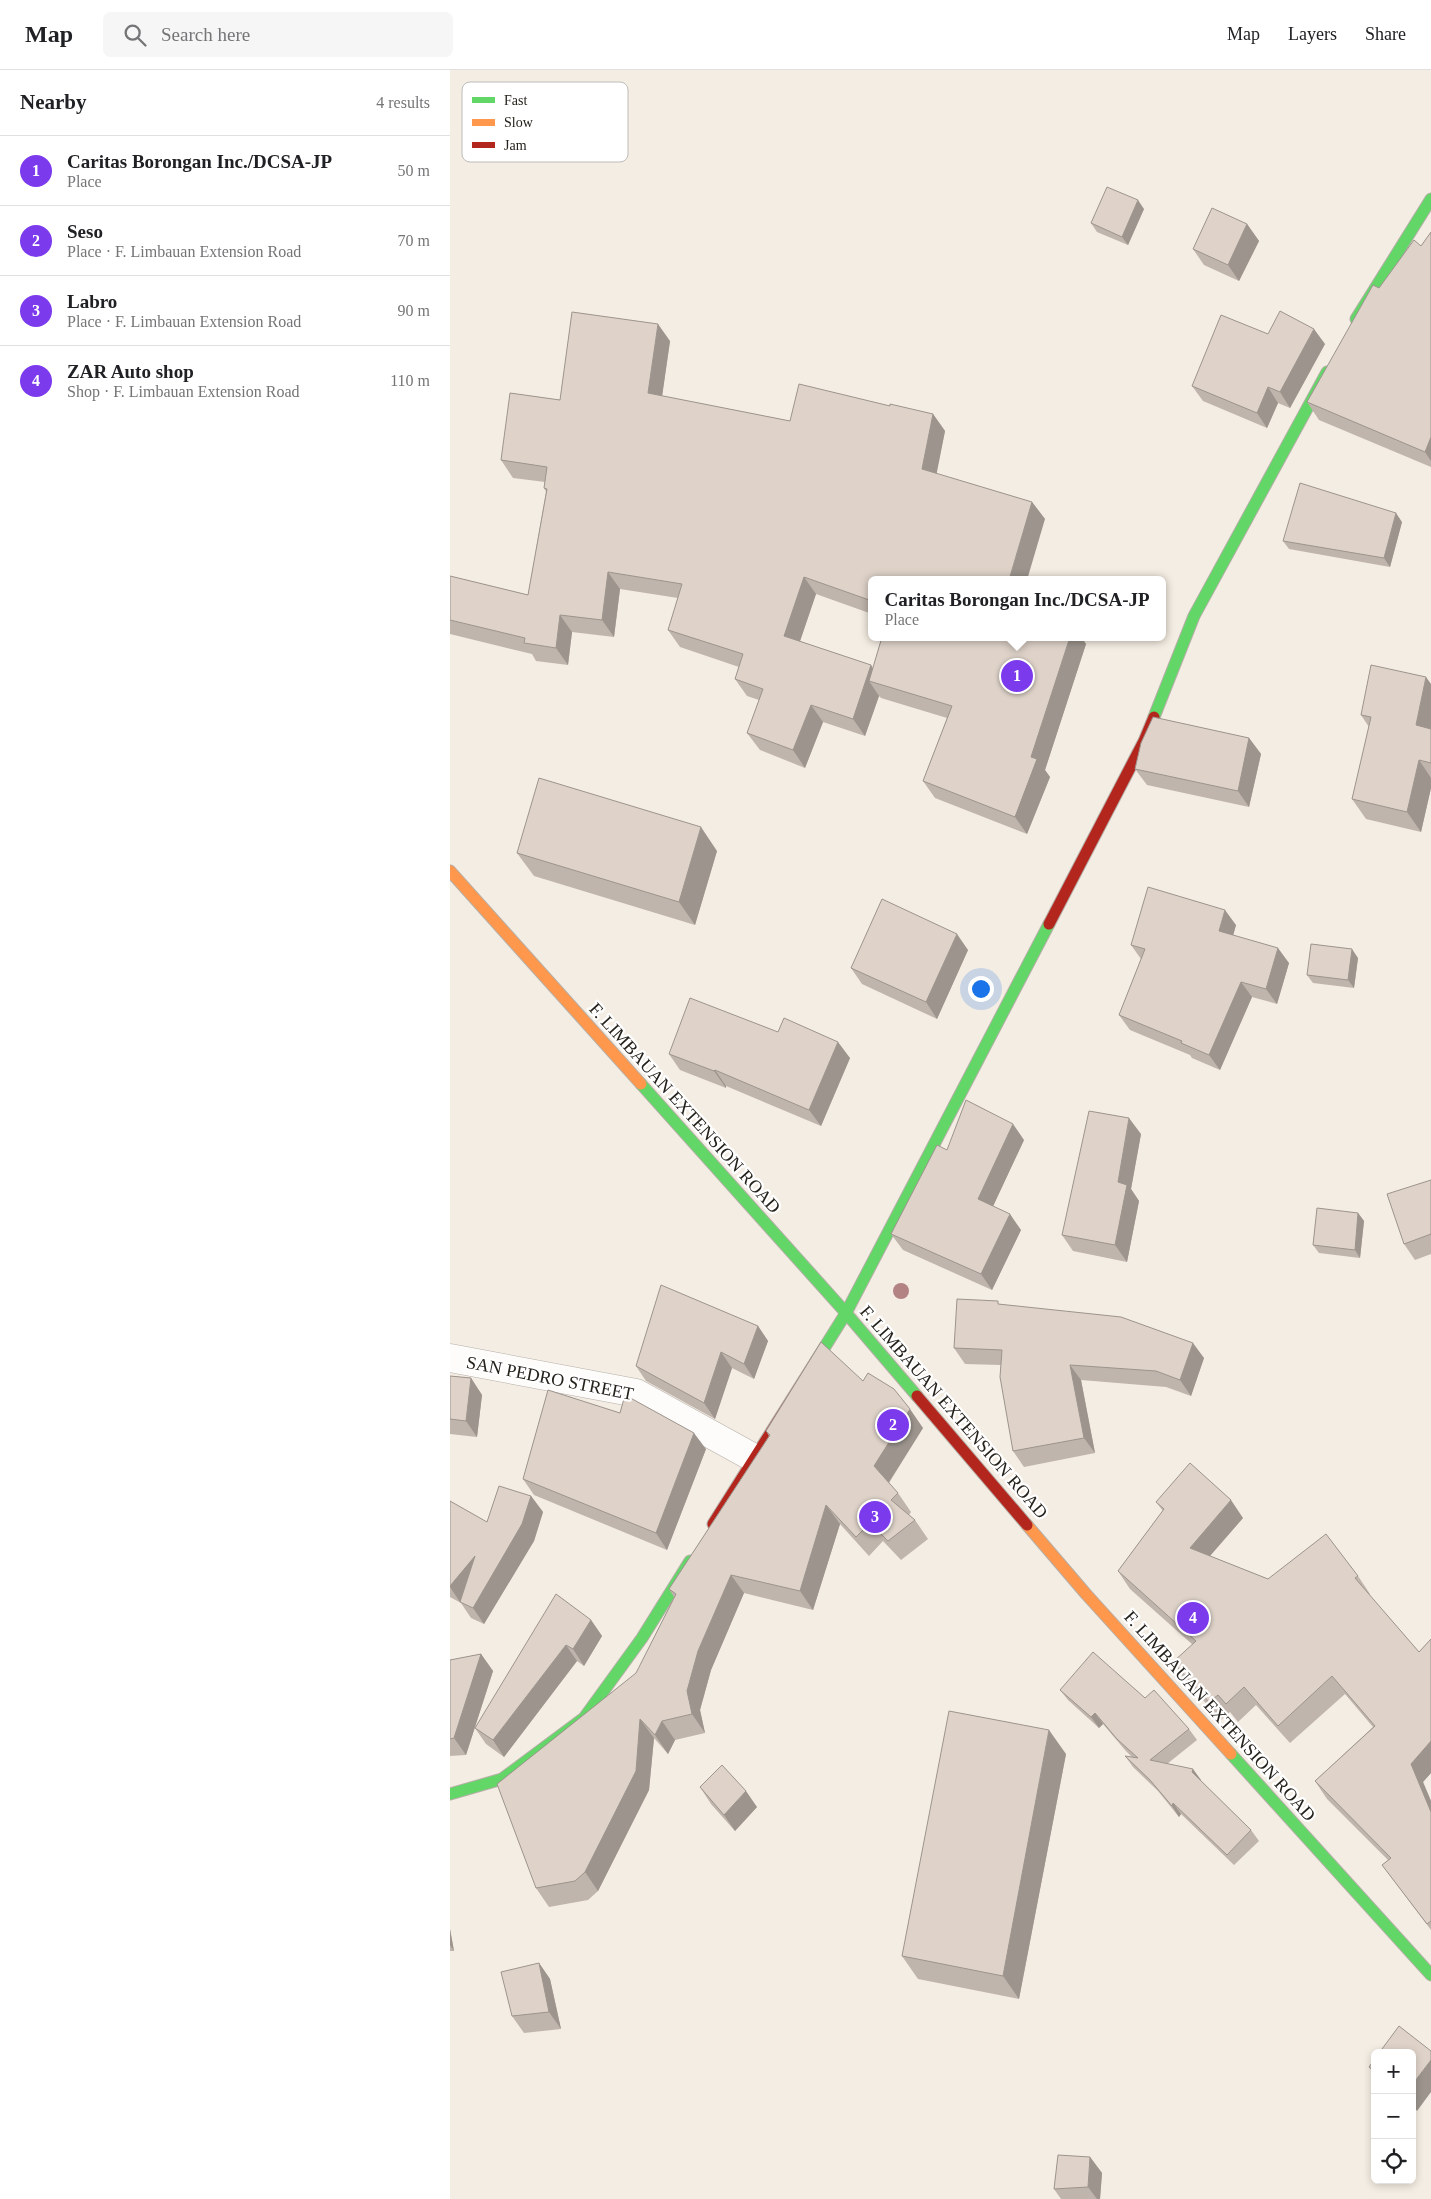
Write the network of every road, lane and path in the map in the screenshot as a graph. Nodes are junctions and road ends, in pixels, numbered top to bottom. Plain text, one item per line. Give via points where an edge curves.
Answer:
1 (1431, 199) edge
2 (1352, 327) edge
3 (1332, 362) edge
4 (450, 871) edge
5 (846, 1313) junction
6 (450, 1358) edge
7 (754, 1458) junction
8 (708, 1531) edge
9 (698, 1548) edge
10 (450, 1794) edge
11 (1431, 1976) edge

1 - 2 street
3 - 5 street via 1194,616 1144,740
4 - 5 street, F. LIMBAUAN EXTENSION ROAD
5 - 7 street
5 - 11 street, F. LIMBAUAN EXTENSION ROAD via 1086,1594
6 - 7 street, SAN PEDRO STREET via 636,1393
7 - 8 street
9 - 10 street via 642,1638 584,1718 502,1779

